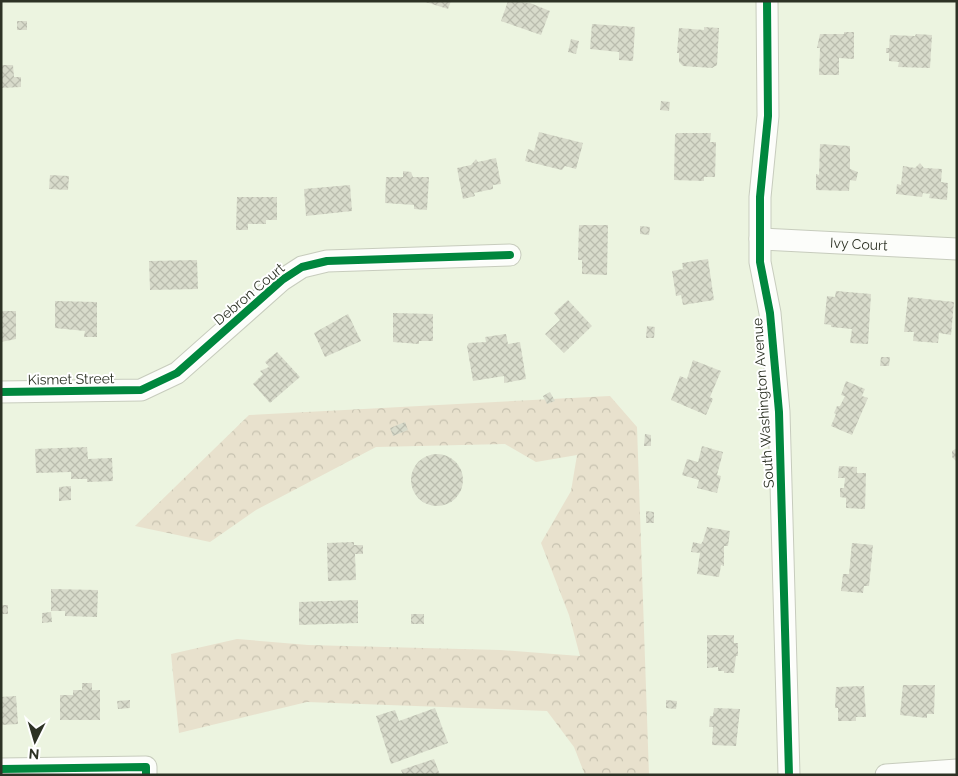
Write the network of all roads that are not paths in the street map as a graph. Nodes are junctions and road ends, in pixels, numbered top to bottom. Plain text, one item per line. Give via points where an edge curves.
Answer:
1 (767, 1) edge
2 (760, 239) junction
3 (957, 249) edge
4 (510, 255) dead end
5 (141, 390) joint
6 (1, 392) edge
7 (1, 769) edge
8 (957, 770) edge
9 (146, 771) edge
10 (789, 775) edge
11 (886, 775) edge

1 - 2 street, South Washington Avenue via 768,116 760,197
2 - 3 street, Ivy Court
2 - 10 street, South Washington Avenue via 760,262 770,313 779,412
4 - 5 street, Debron Court via 327,261 302,267 282,280 177,373
5 - 6 street, Kismet Street
7 - 9 street
8 - 11 street

